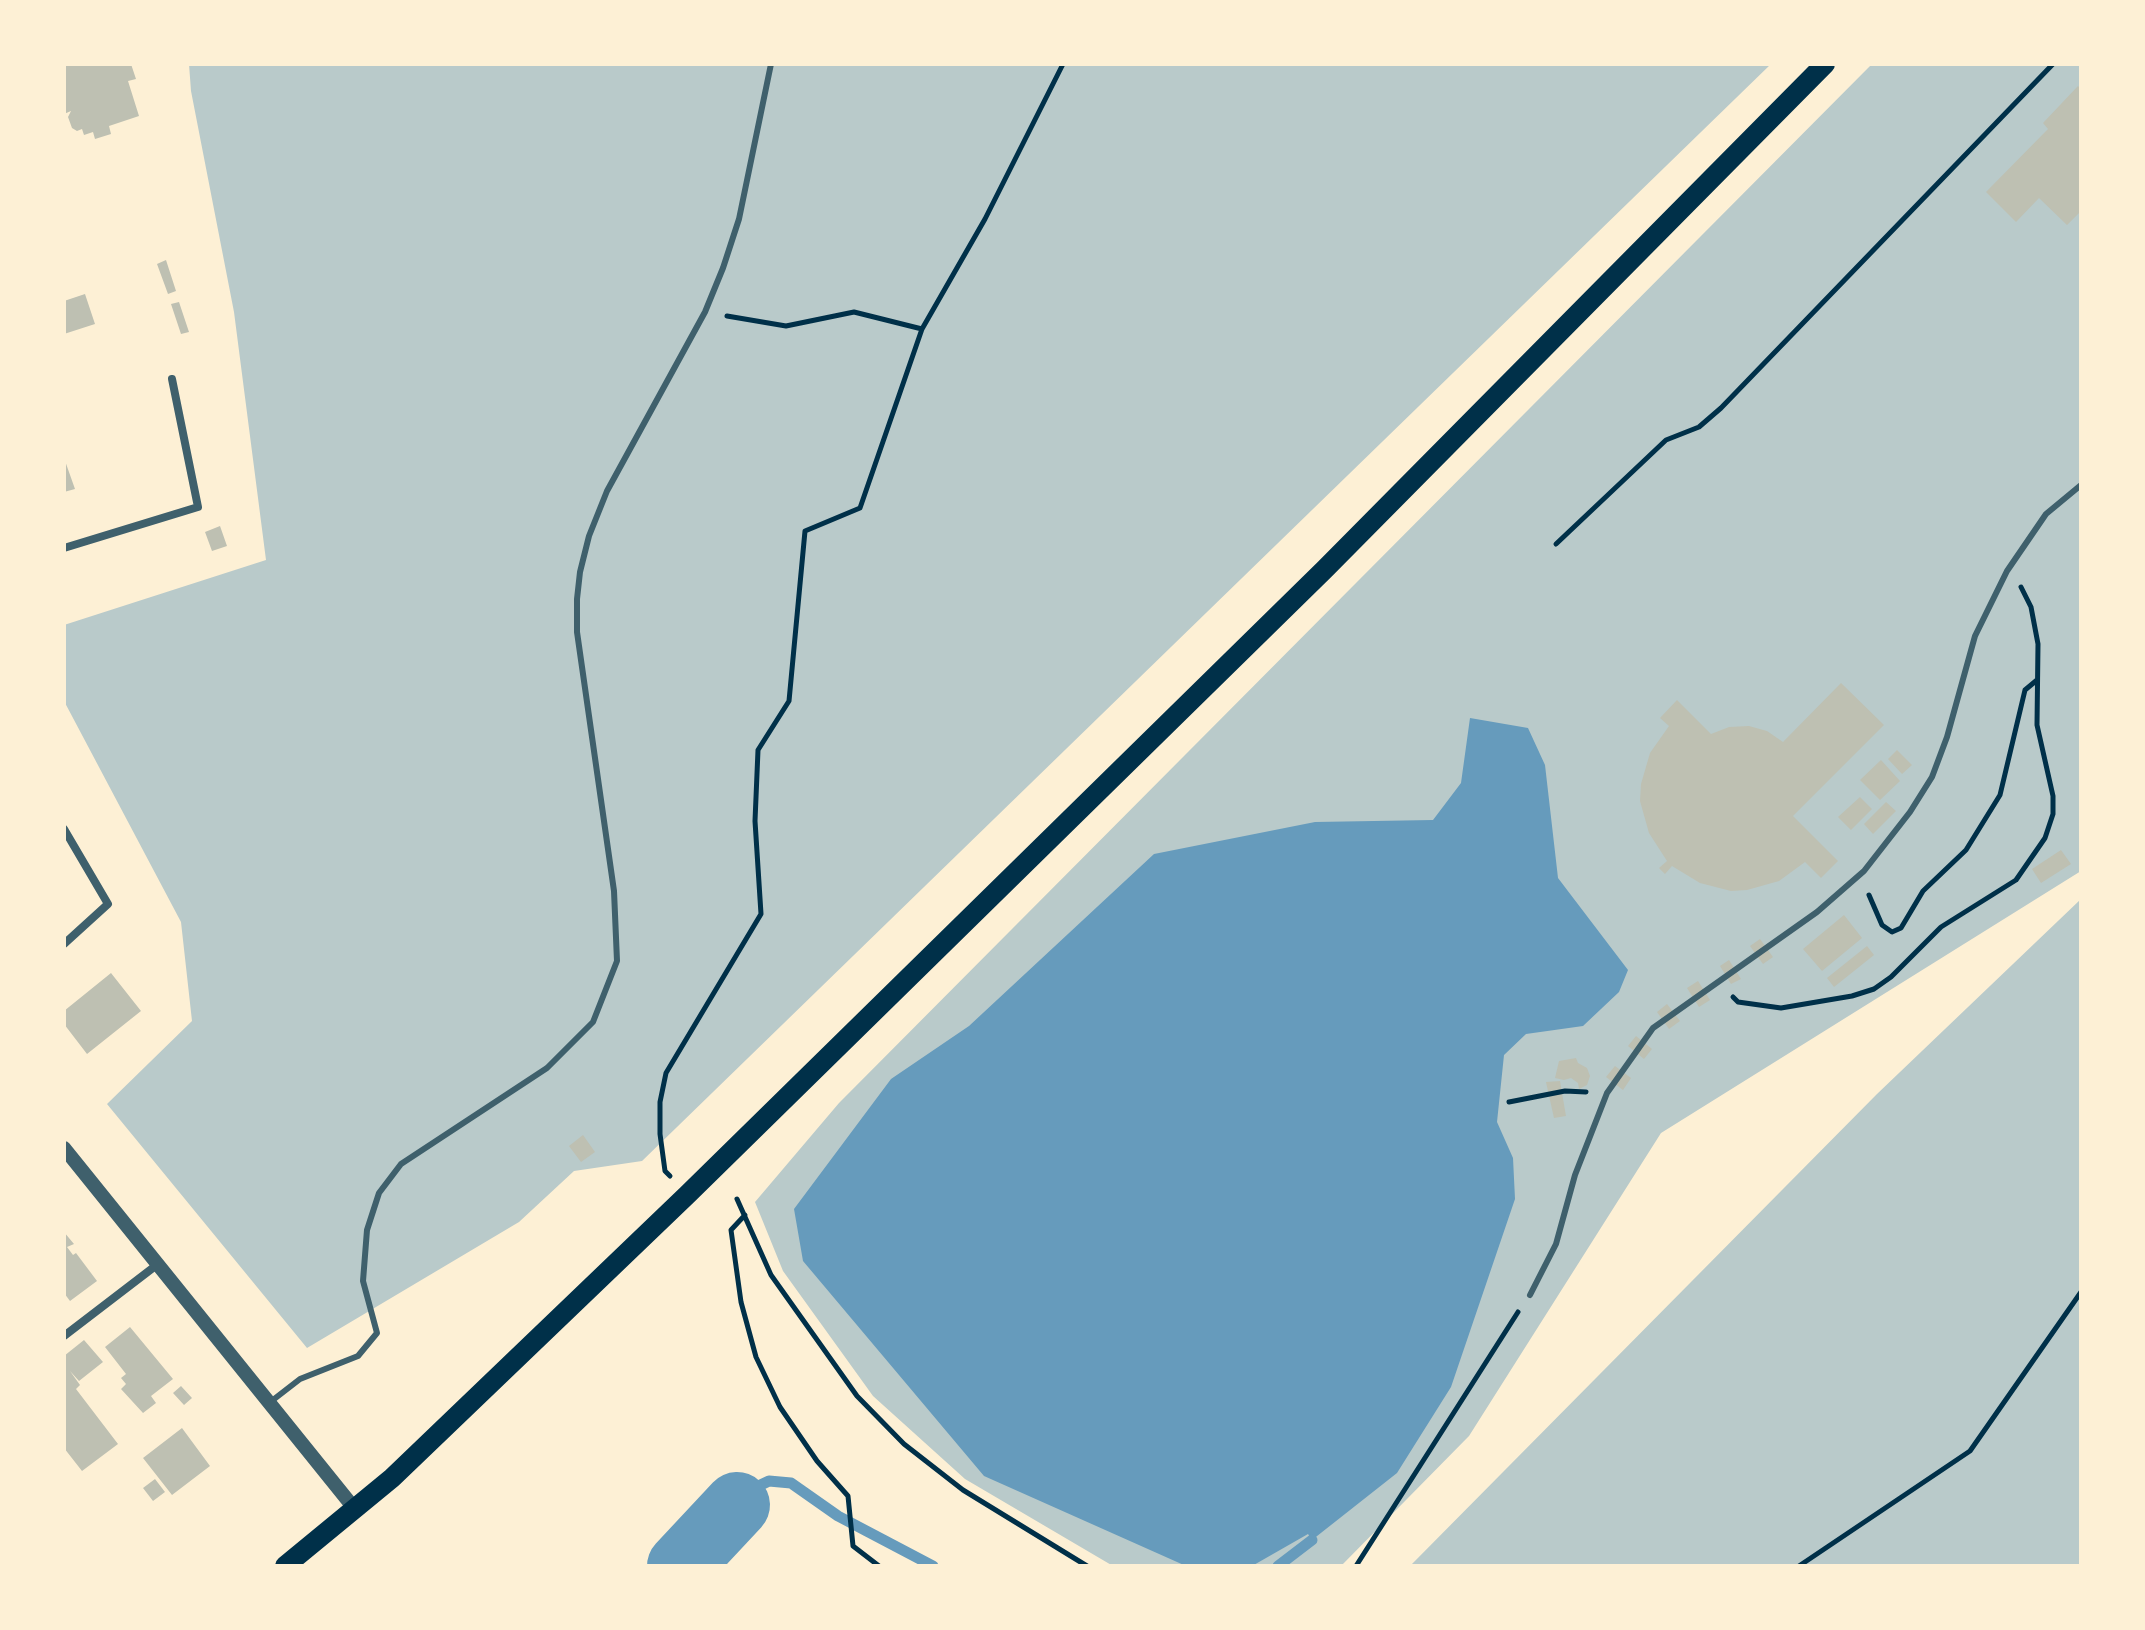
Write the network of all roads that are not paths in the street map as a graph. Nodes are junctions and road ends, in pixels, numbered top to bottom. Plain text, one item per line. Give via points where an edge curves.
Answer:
1 (771, 64) edge
2 (1825, 64) edge
3 (172, 379) dead end
4 (2081, 485) edge
5 (64, 548) edge
6 (64, 829) edge
7 (64, 944) edge
8 (64, 1148) edge
9 (159, 1263) junction
10 (1530, 1295) road end
11 (64, 1336) edge
12 (269, 1403) junction
13 (354, 1508) junction
14 (285, 1566) edge

1 - 12 lane via 739,219 705,312 607,491 580,572 577,632 614,891 617,961 593,1022 547,1068 401,1164 379,1193 367,1230 363,1281 377,1333 358,1356 300,1379
2 - 13 main road via 1325,569 687,1195
3 - 5 street via 198,507
4 - 10 lane via 2046,514 2007,571 1975,636 1932,777 1910,812 1857,877 1817,912 1653,1028 1607,1093 1575,1175 1556,1244
6 - 7 street via 108,904
8 - 9 street
9 - 11 street
9 - 12 street
12 - 13 street
13 - 14 main road

